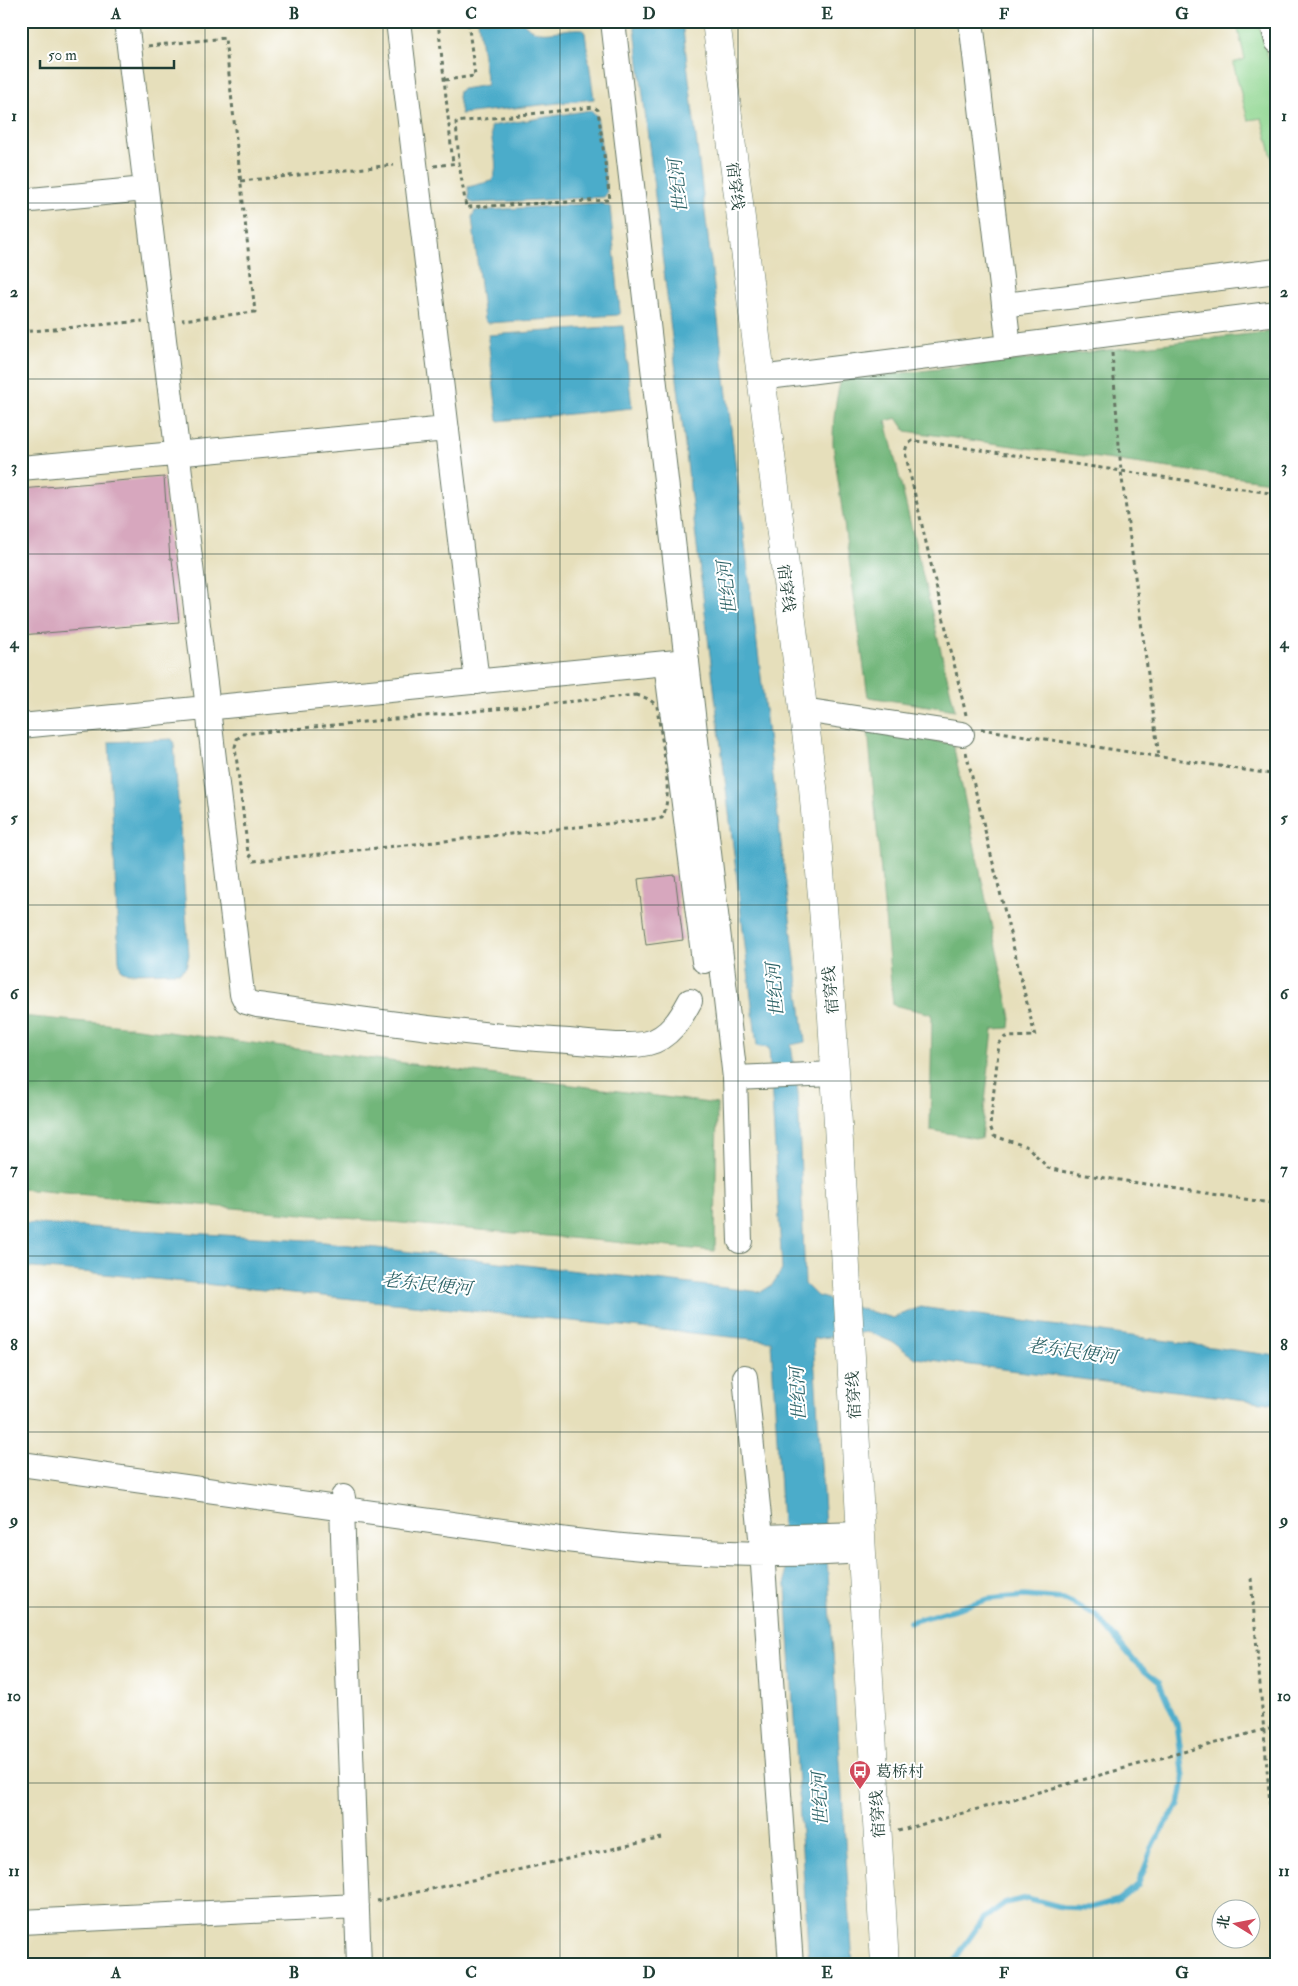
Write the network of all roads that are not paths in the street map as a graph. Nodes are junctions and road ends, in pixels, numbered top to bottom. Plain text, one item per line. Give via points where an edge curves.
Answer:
1 (126, 21) edge
2 (398, 21) edge
3 (614, 21) edge
4 (716, 21) edge
5 (971, 21) edge
6 (1272, 21) edge
7 (1277, 41) edge
8 (145, 189) junction
9 (21, 201) edge
10 (1277, 271) edge
11 (1004, 305) junction
12 (1277, 313) edge
13 (1009, 347) junction
14 (760, 378) junction
15 (447, 429) junction
16 (178, 454) junction
17 (21, 468) edge
18 (676, 662) junction
19 (477, 682) junction
20 (208, 707) junction
21 (803, 710) junction
22 (21, 726) edge
23 (964, 730) road end
24 (704, 961) dead end
25 (690, 1001) dead end
26 (824, 1074) junction
27 (743, 1078) junction
28 (740, 1241) dead end
29 (745, 1376) dead end
30 (21, 1451) edge
31 (21, 1464) edge
32 (342, 1503) junction
33 (850, 1543) junction
34 (767, 1545) junction
35 (357, 1906) junction
36 (21, 1922) edge
37 (359, 1965) edge
38 (791, 1965) edge
39 (885, 1965) edge

1 - 8 street
2 - 15 street
3 - 18 street
4 - 14 main road, 宿穿线
5 - 11 street
6 - 7 street
8 - 9 street
8 - 16 street
10 - 11 street
11 - 13 street
12 - 13 street
13 - 14 street
14 - 21 main road, 宿穿线
15 - 16 street
15 - 19 street
16 - 17 street
16 - 20 street
18 - 19 street
18 - 24 street via 675,791
18 - 27 street
19 - 20 street
20 - 22 street
20 - 25 street via 242,994 246,1002 257,1006 519,1038 623,1044 649,1043 664,1035 678,1022
21 - 23 street
21 - 26 main road, 宿穿线 via 813,796
26 - 27 street
26 - 33 main road, 宿穿线
27 - 28 street
29 - 34 street
30 - 32 street via 105,1460
31 - 32 street
32 - 34 street via 566,1528
32 - 35 street
33 - 34 street
33 - 39 main road, 宿穿线 via 878,1836
34 - 38 street
35 - 36 street
35 - 37 street

